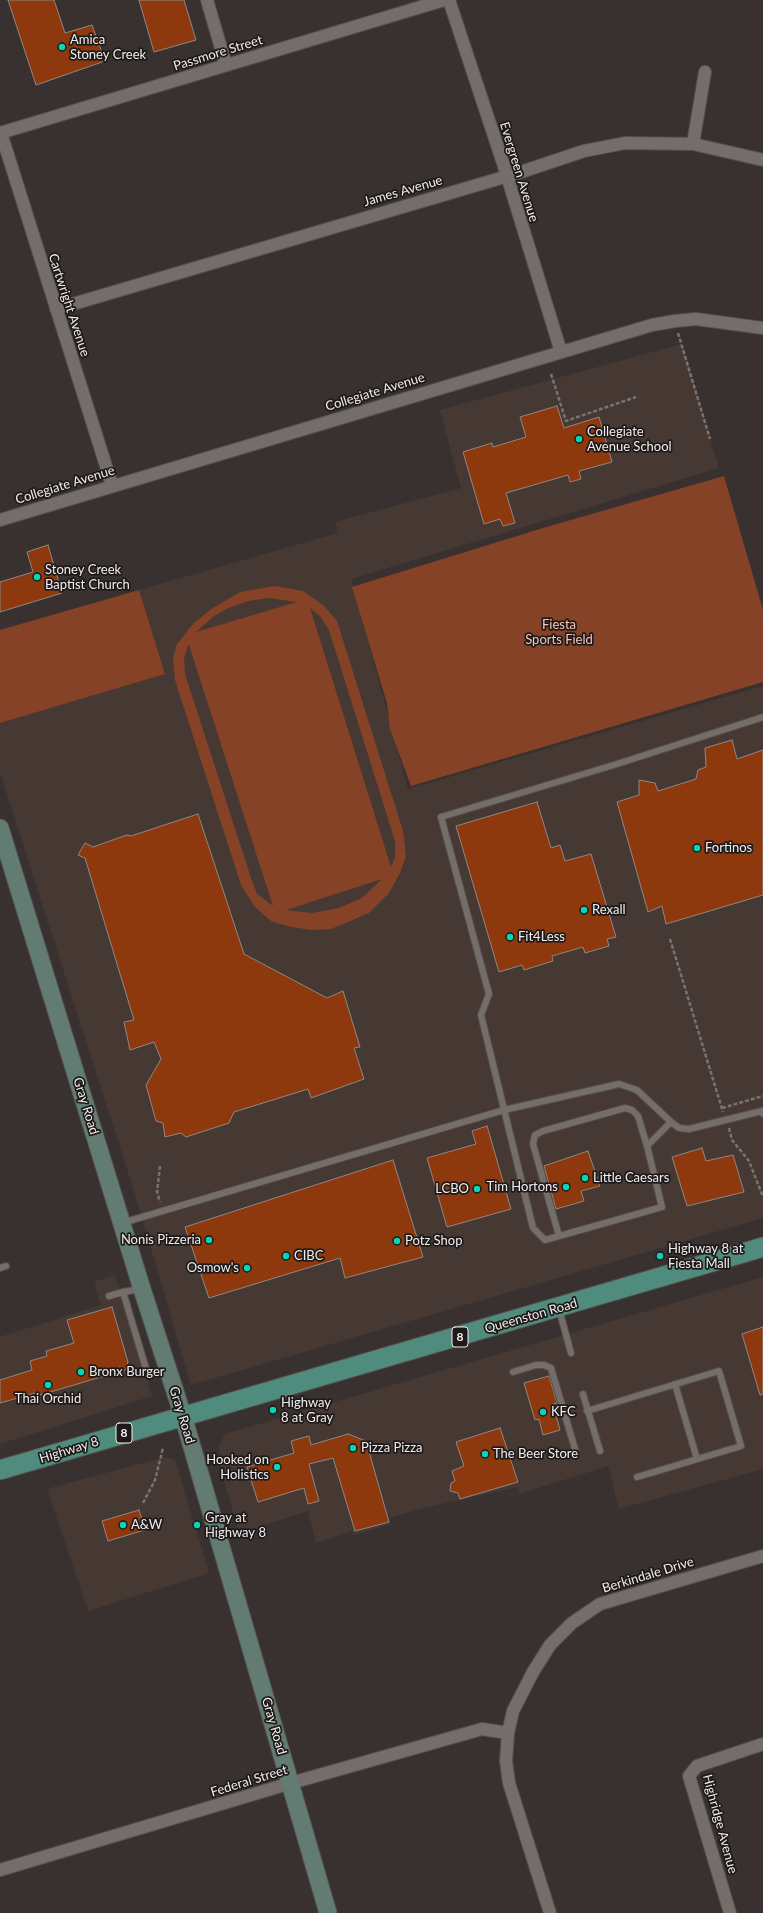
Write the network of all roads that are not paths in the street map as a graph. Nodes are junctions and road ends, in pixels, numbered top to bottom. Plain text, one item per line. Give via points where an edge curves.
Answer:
1 (207, 0) edge
2 (444, 0) edge
3 (449, 0) edge
4 (226, 64) junction
5 (705, 72) dead end
6 (0, 133) edge
7 (693, 144) junction
8 (763, 160) edge
9 (505, 175) junction
10 (56, 309) junction
11 (763, 328) edge
12 (561, 352) junction
13 (112, 485) junction
14 (0, 520) edge
15 (763, 717) edge
16 (0, 828) edge
17 (504, 1110) junction
18 (763, 1112) edge
19 (671, 1122) junction
20 (648, 1146) junction
21 (122, 1223) junction
22 (558, 1236) junction
23 (763, 1247) edge
24 (142, 1289) junction
25 (123, 1292) junction
26 (109, 1296) dead end
27 (558, 1308) junction
28 (571, 1353) dead end
29 (146, 1372) dead end
30 (513, 1372) dead end
31 (675, 1384) junction
32 (583, 1394) dead end
33 (587, 1411) junction
34 (183, 1416) junction
35 (575, 1449) dead end
36 (600, 1452) dead end
37 (698, 1459) junction
38 (0, 1470) edge
39 (638, 1477) dead end
40 (763, 1556) edge
41 (508, 1733) junction
42 (763, 1744) edge
43 (291, 1783) junction
44 (0, 1870) edge
45 (328, 1913) edge
46 (550, 1913) edge
47 (730, 1913) edge

1 - 4 street
2 - 4 street, Passmore Street
3 - 9 street, Evergreen Avenue
4 - 6 street, Passmore Street
5 - 7 street
6 - 10 street, Cartwright Avenue
7 - 8 street, James Avenue
7 - 9 street, James Avenue via 625,143 584,151
9 - 10 street, James Avenue
9 - 12 street, Evergreen Avenue
10 - 13 street, Cartwright Avenue
11 - 12 street, Collegiate Avenue via 696,319 675,321 652,325
12 - 13 street, Collegiate Avenue
13 - 14 street, Collegiate Avenue
15 - 17 lane via 441,817 489,994 481,1015
16 - 21 main road, Gray Road
17 - 19 lane via 618,1084 637,1090
17 - 21 lane
17 - 22 lane via 533,1228 545,1240
18 - 19 lane via 688,1129 680,1128
19 - 20 lane
20 - 22 lane via 662,1207
20 - 22 lane via 638,1116 632,1110 624,1108 536,1135 533,1144
21 - 24 main road, Gray Road
23 - 27 main road, Queenston Road / 8
24 - 25 lane
24 - 34 main road, Gray Road
25 - 26 lane
25 - 29 lane
27 - 28 lane
27 - 34 main road, Queenston Road / 8
30 - 35 lane via 536,1365 552,1368
31 - 33 lane
31 - 37 lane
31 - 37 lane via 719,1371 741,1446
32 - 33 lane
33 - 36 lane
34 - 38 main road, Highway 8 / 8
34 - 43 main road, Gray Road
37 - 39 lane
40 - 41 street, Berkindale Drive via 600,1604 572,1623 550,1645 533,1672 513,1711
41 - 43 street, Federal Street via 482,1729
41 - 46 street, Berkindale Drive via 506,1761 509,1783
42 - 47 street, Highridge Avenue via 697,1766 689,1776
43 - 44 street, Federal Street
43 - 45 main road, Gray Road

